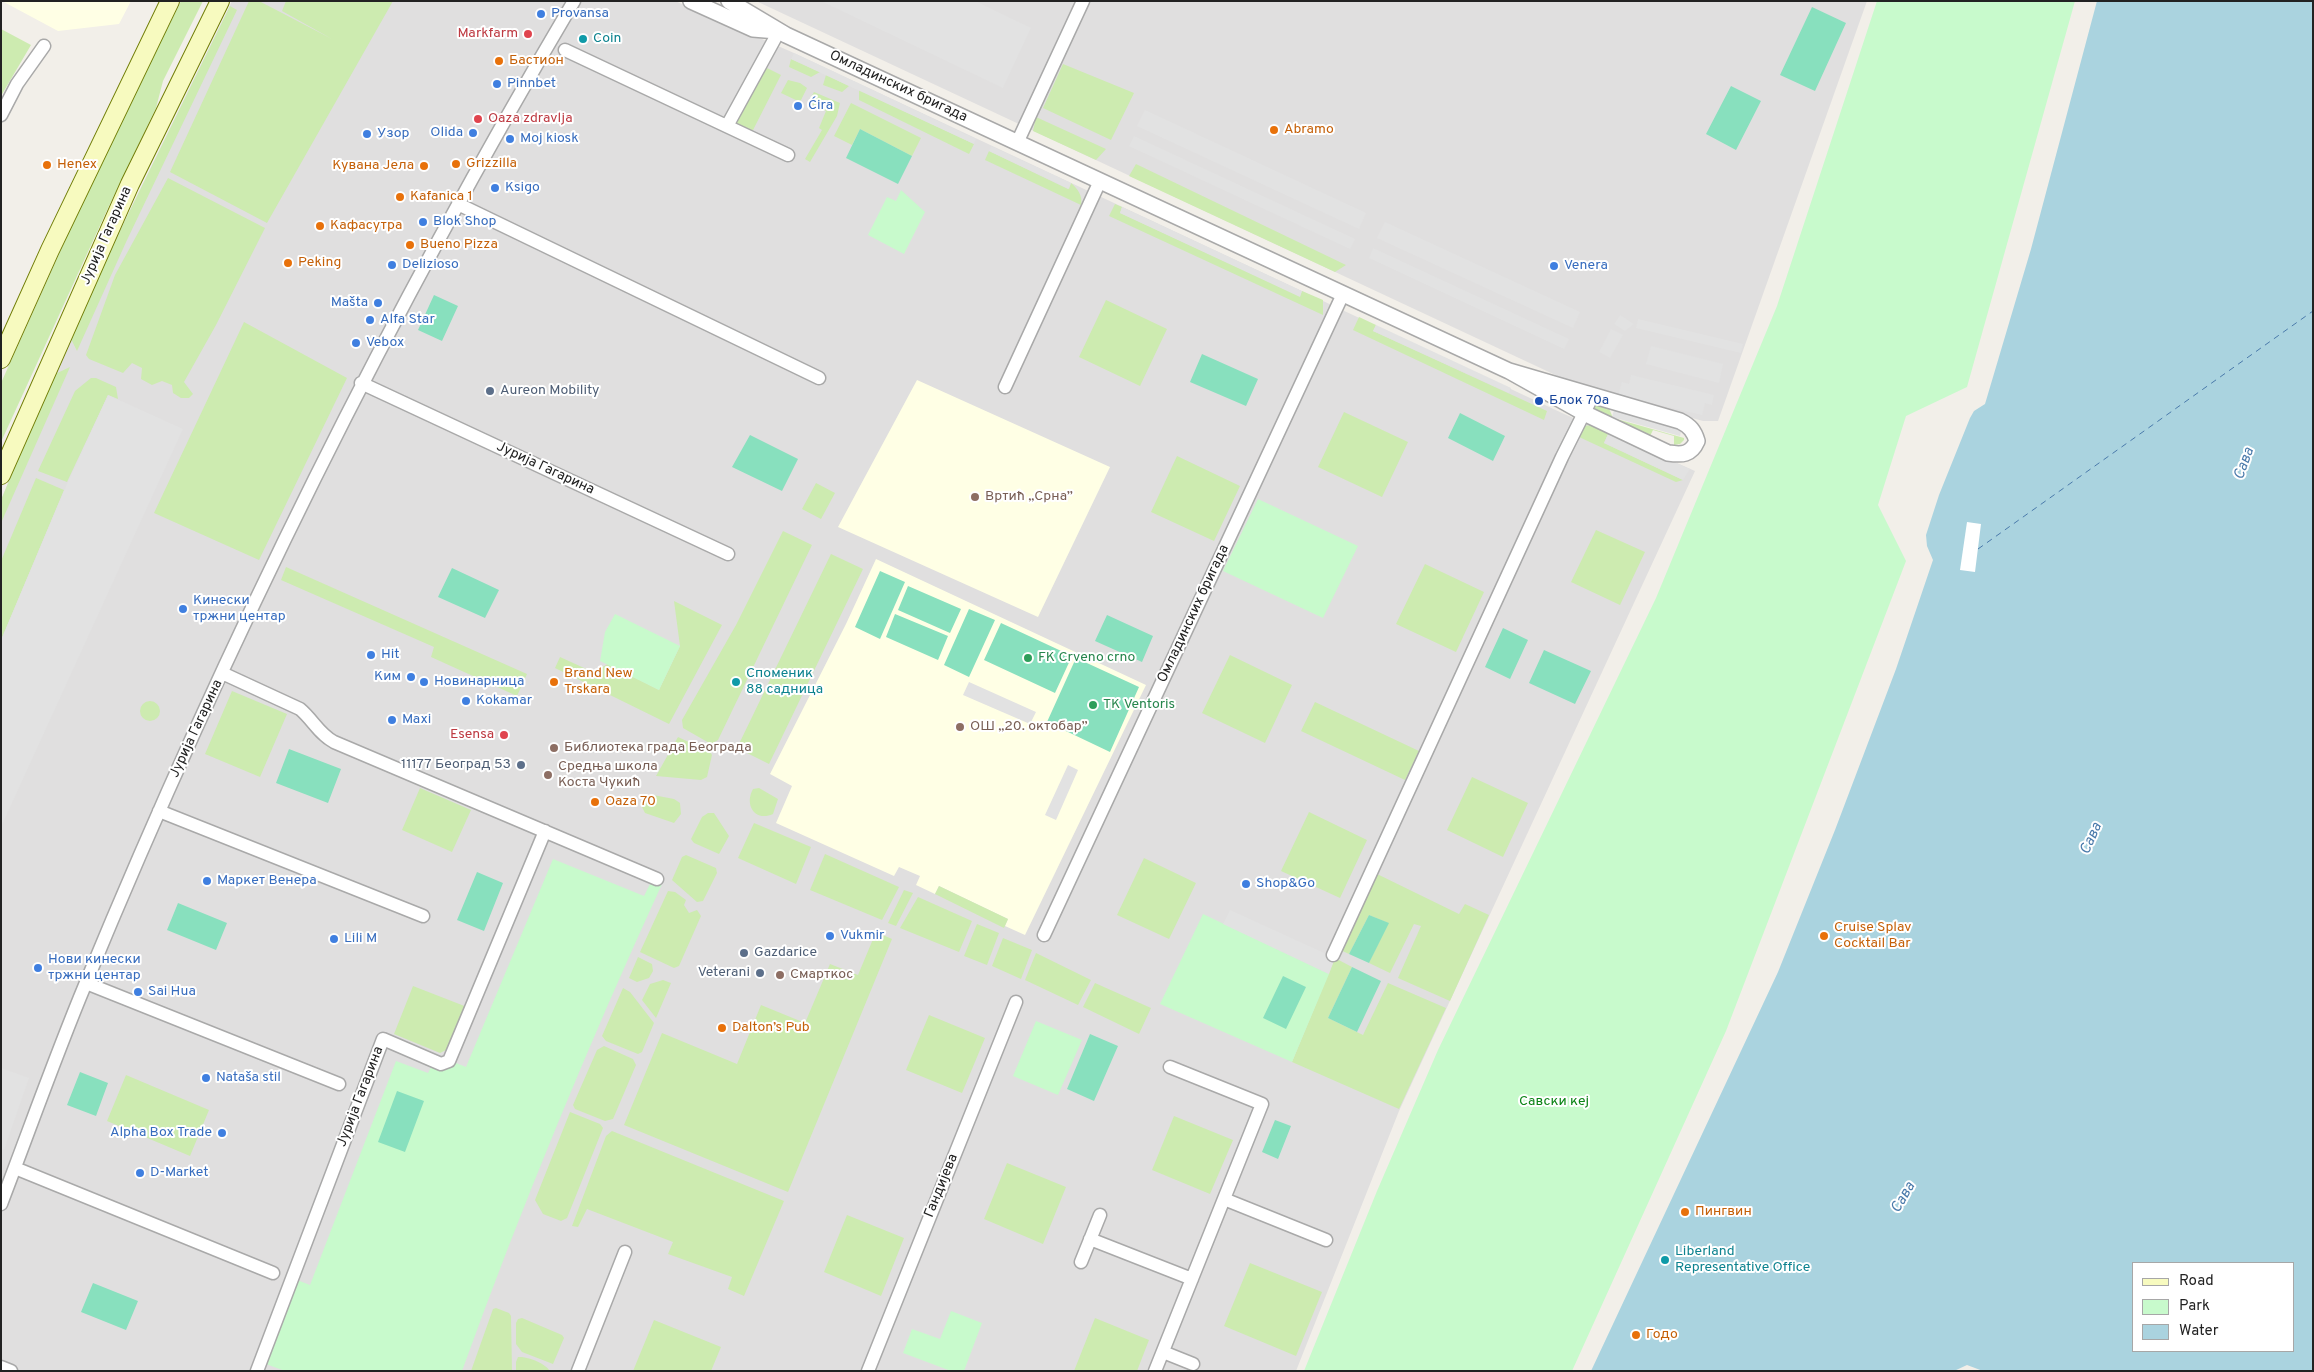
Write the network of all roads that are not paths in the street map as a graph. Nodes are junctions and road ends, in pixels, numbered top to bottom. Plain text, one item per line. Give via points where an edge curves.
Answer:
1 (170, 1) edge
2 (220, 1) edge
3 (574, 1) edge
4 (691, 1) edge
5 (729, 1) edge
6 (1083, 1) edge
7 (779, 31) junction
8 (44, 46) dead end
9 (566, 50) dead end
10 (1, 115) edge
11 (727, 126) junction
12 (1017, 143) junction
13 (788, 155) dead end
14 (1100, 181) junction
15 (458, 204) junction
16 (1343, 294) junction
17 (1, 359) edge
18 (1510, 371) junction
19 (819, 378) dead end
20 (361, 383) junction
21 (1005, 387) dead end
22 (1593, 395) junction
23 (1584, 412) junction
24 (1, 475) edge
25 (728, 554) dead end
26 (222, 674) junction
27 (158, 811) junction
28 (545, 831) junction
29 (658, 879) dead end
30 (423, 916) dead end
31 (1044, 935) dead end
32 (1333, 955) dead end
33 (86, 983) junction
34 (1016, 1002) dead end
35 (1170, 1067) dead end
36 (339, 1084) dead end
37 (15, 1168) junction
38 (1224, 1199) junction
39 (1, 1204) edge
40 (1100, 1215) dead end
41 (1090, 1239) junction
42 (1326, 1240) dead end
43 (625, 1252) dead end
44 (1081, 1262) dead end
45 (273, 1272) dead end
46 (1192, 1279) junction
47 (1163, 1352) junction
48 (1193, 1364) dead end
49 (1, 1367) edge
50 (11, 1371) edge
51 (257, 1371) edge
52 (578, 1371) edge
53 (868, 1371) edge
54 (1155, 1371) edge

1 - 17 main road via 58,232
2 - 24 main road, Јурија Гагарина via 127,192
3 - 15 street, Јурија Гагарина
4 - 7 street, Омладинских бригада via 754,29
5 - 7 street, Омладинских бригада
6 - 12 street
7 - 11 street
7 - 12 street, Омладинских бригада
8 - 10 street via 17,84
9 - 11 street
11 - 13 street
12 - 14 street, Омладинских бригада
14 - 16 street, Омладинских бригада
14 - 21 street
15 - 19 street
15 - 20 street, Јурија Гагарина
16 - 18 street, Омладинских бригада
16 - 31 street, Омладинских бригада
18 - 22 street, Омладинских бригада
18 - 23 street, Омладинских бригада
20 - 25 street, Јурија Гагарина
20 - 26 street, Јурија Гагарина
22 - 23 street
22 - 23 street, Омладинских бригада via 1680,421 1689,426 1698,441 1690,452 1683,455 1668,453
23 - 32 street
26 - 27 street, Јурија Гагарина
26 - 28 street, Јурија Гагарина via 300,709 320,733 334,742
27 - 30 street
27 - 33 street, Јурија Гагарина
28 - 29 street, Јурија Гагарина
28 - 51 street, Јурија Гагарина via 449,1061 440,1064 383,1039
33 - 36 street, Јурија Гагарина
33 - 37 street, Јурија Гагарина
34 - 53 street, Гандијева
35 - 38 street via 1262,1104
37 - 39 street, Јурија Гагарина
37 - 45 street
38 - 42 street
38 - 46 street
40 - 41 street
41 - 44 street
41 - 46 street
43 - 52 street
46 - 47 street
47 - 48 street
47 - 54 street
49 - 50 street

